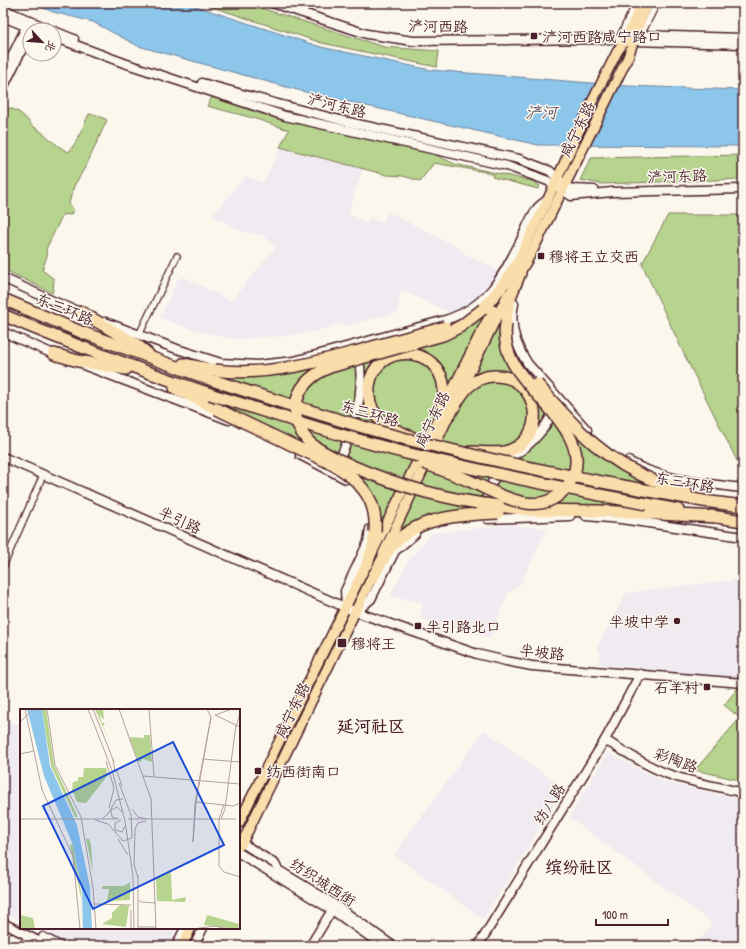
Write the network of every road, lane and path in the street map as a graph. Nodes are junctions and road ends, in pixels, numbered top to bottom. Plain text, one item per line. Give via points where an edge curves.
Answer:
1 (272, 3) edge
2 (636, 3) edge
3 (642, 3) edge
4 (649, 3) edge
5 (657, 3) edge
6 (3, 9) edge
7 (3, 16) edge
8 (22, 22) edge
9 (22, 24) edge
10 (62, 34) edge
11 (630, 37) junction
12 (743, 38) edge
13 (62, 40) edge
14 (22, 43) edge
15 (743, 44) edge
16 (22, 47) edge
17 (3, 75) edge
18 (3, 88) edge
19 (556, 181) junction
20 (564, 188) junction
21 (743, 189) edge
22 (177, 256) dead end
23 (529, 258) junction
24 (513, 270) junction
25 (3, 278) edge
26 (3, 299) edge
27 (489, 302) junction
28 (81, 312) junction
29 (3, 314) edge
30 (506, 320) junction
31 (3, 332) edge
32 (139, 334) junction
33 (480, 334) junction
34 (356, 345) junction
35 (54, 354) junction
36 (158, 361) junction
37 (143, 371) junction
38 (215, 375) junction
39 (558, 398) junction
40 (450, 414) junction
41 (439, 420) junction
42 (421, 442) junction
43 (379, 446) junction
44 (458, 452) junction
45 (3, 457) edge
46 (334, 472) junction
47 (43, 475) junction
48 (743, 488) edge
49 (721, 503) junction
50 (743, 506) edge
51 (498, 510) junction
52 (482, 516) junction
53 (717, 517) junction
54 (742, 521) edge
55 (743, 537) edge
56 (367, 564) junction
57 (3, 567) edge
58 (372, 579) junction
59 (346, 607) junction
60 (356, 612) junction
61 (640, 674) junction
62 (743, 683) edge
63 (605, 740) junction
64 (743, 793) edge
65 (240, 821) edge
66 (240, 843) edge
67 (240, 854) edge
68 (332, 910) junction
69 (3, 917) edge
70 (3, 923) edge
71 (20, 926) edge
72 (202, 929) edge
73 (26, 932) edge
74 (188, 935) edge
75 (22, 946) edge
76 (48, 946) edge
77 (60, 946) edge
78 (177, 946) edge
79 (182, 946) edge
80 (194, 946) edge
81 (310, 946) edge
82 (383, 946) edge
83 (393, 946) edge
84 (478, 946) edge

1 - 11 street, 浐河西路 via 366,34 413,41
2 - 11 street
3 - 11 main road, 咸宁东路
4 - 11 main road, 咸宁东路
5 - 11 street
6 - 8 street
7 - 9 street
10 - 19 street, 浐河东路 via 205,84 278,104 519,159 546,169
11 - 12 street, 浐河西路
11 - 15 street, 浐河西路
11 - 19 main road, 咸宁东路 via 617,52
11 - 20 main road, 咸宁东路 via 628,57
13 - 19 street, 浐河东路 via 284,116 507,166
14 - 17 street
16 - 18 street
19 - 20 street, 浐河东路
19 - 24 main road, 咸宁东路
20 - 21 street, 浐河东路 via 574,196 612,192
20 - 23 main road, 咸宁东路
22 - 32 street
23 - 24 main road, 咸宁东路
23 - 39 street via 514,306 513,331 522,355
24 - 27 highway
24 - 30 highway
24 - 33 main road, 咸宁东路
24 - 34 street via 484,298 460,315
24 - 40 main road, 咸宁东路 via 508,294
25 - 28 street
26 - 36 highway, 东三环路
27 - 33 main road
27 - 38 highway, bridge via 465,319 449,326 293,368
27 - 51 highway, bridge via 460,326 443,335 319,372 308,380 302,389 296,403 296,414 299,428 309,442 343,462 422,491
28 - 32 street
28 - 36 highway via 137,345
29 - 37 highway, 东三环路 via 63,341
30 - 43 highway, bridge via 506,345 514,364 525,381 566,428 575,446 575,471 562,492 540,503 515,501
30 - 49 highway, bridge via 510,345 520,364 577,429 596,446 616,461 658,482
31 - 35 street
32 - 34 street via 214,361 247,365 282,363
33 - 41 main road, 咸宁东路
34 - 46 street via 361,372 359,405 352,431
35 - 37 highway via 106,366
35 - 46 street via 231,421
36 - 38 highway, 东三环路
37 - 43 highway, 东三环路, bridge
37 - 56 highway, bridge via 329,463 352,477 370,500 375,517 376,532
38 - 42 highway, 东三环路, bridge via 322,414
39 - 48 street via 594,437 642,469 669,477
39 - 52 street via 551,417 541,431 507,461 498,473 490,488
40 - 44 highway, bridge via 469,386 492,376 513,380 527,392 532,401 532,428 528,436 514,448 504,452
40 - 58 main road, 咸宁东路
41 - 42 highway via 444,394 442,378 428,360 404,353 379,364 369,384 371,405 377,416 391,427
41 - 56 main road, 咸宁东路
42 - 44 highway, 东三环路, bridge
43 - 53 highway, 东三环路, bridge via 532,482
44 - 49 highway, 东三环路, bridge via 569,476
45 - 47 street, 半引路
46 - 59 street via 350,482 359,493 366,505 370,523 368,542 345,591
47 - 57 street
47 - 59 street, 半引路
49 - 50 highway, 东三环路
51 - 52 highway, bridge
51 - 53 highway via 612,511
52 - 55 street via 607,517
52 - 58 highway via 436,520 410,531 389,549
52 - 60 street via 445,522 424,529 409,538 393,553 371,599
53 - 54 highway, 东三环路
56 - 59 main road, 咸宁东路
58 - 60 main road, 咸宁东路
59 - 60 street, 半坡路
59 - 65 main road, 咸宁东路
60 - 61 street, 半坡路 via 477,654 506,661 532,666
60 - 66 main road, 咸宁东路
61 - 62 street, 半坡路
61 - 63 street, 纺八路
63 - 64 street, 彩陶路 via 668,774
63 - 84 street, 纺八路
66 - 83 street, 纺织城西街 via 275,864 278,870 332,902
67 - 68 street, 纺织城西街
68 - 81 street
68 - 82 street, 纺织城西街
69 - 71 street
70 - 73 street
72 - 80 street
73 - 75 street
73 - 76 street
73 - 77 street
74 - 78 street
74 - 79 main road

